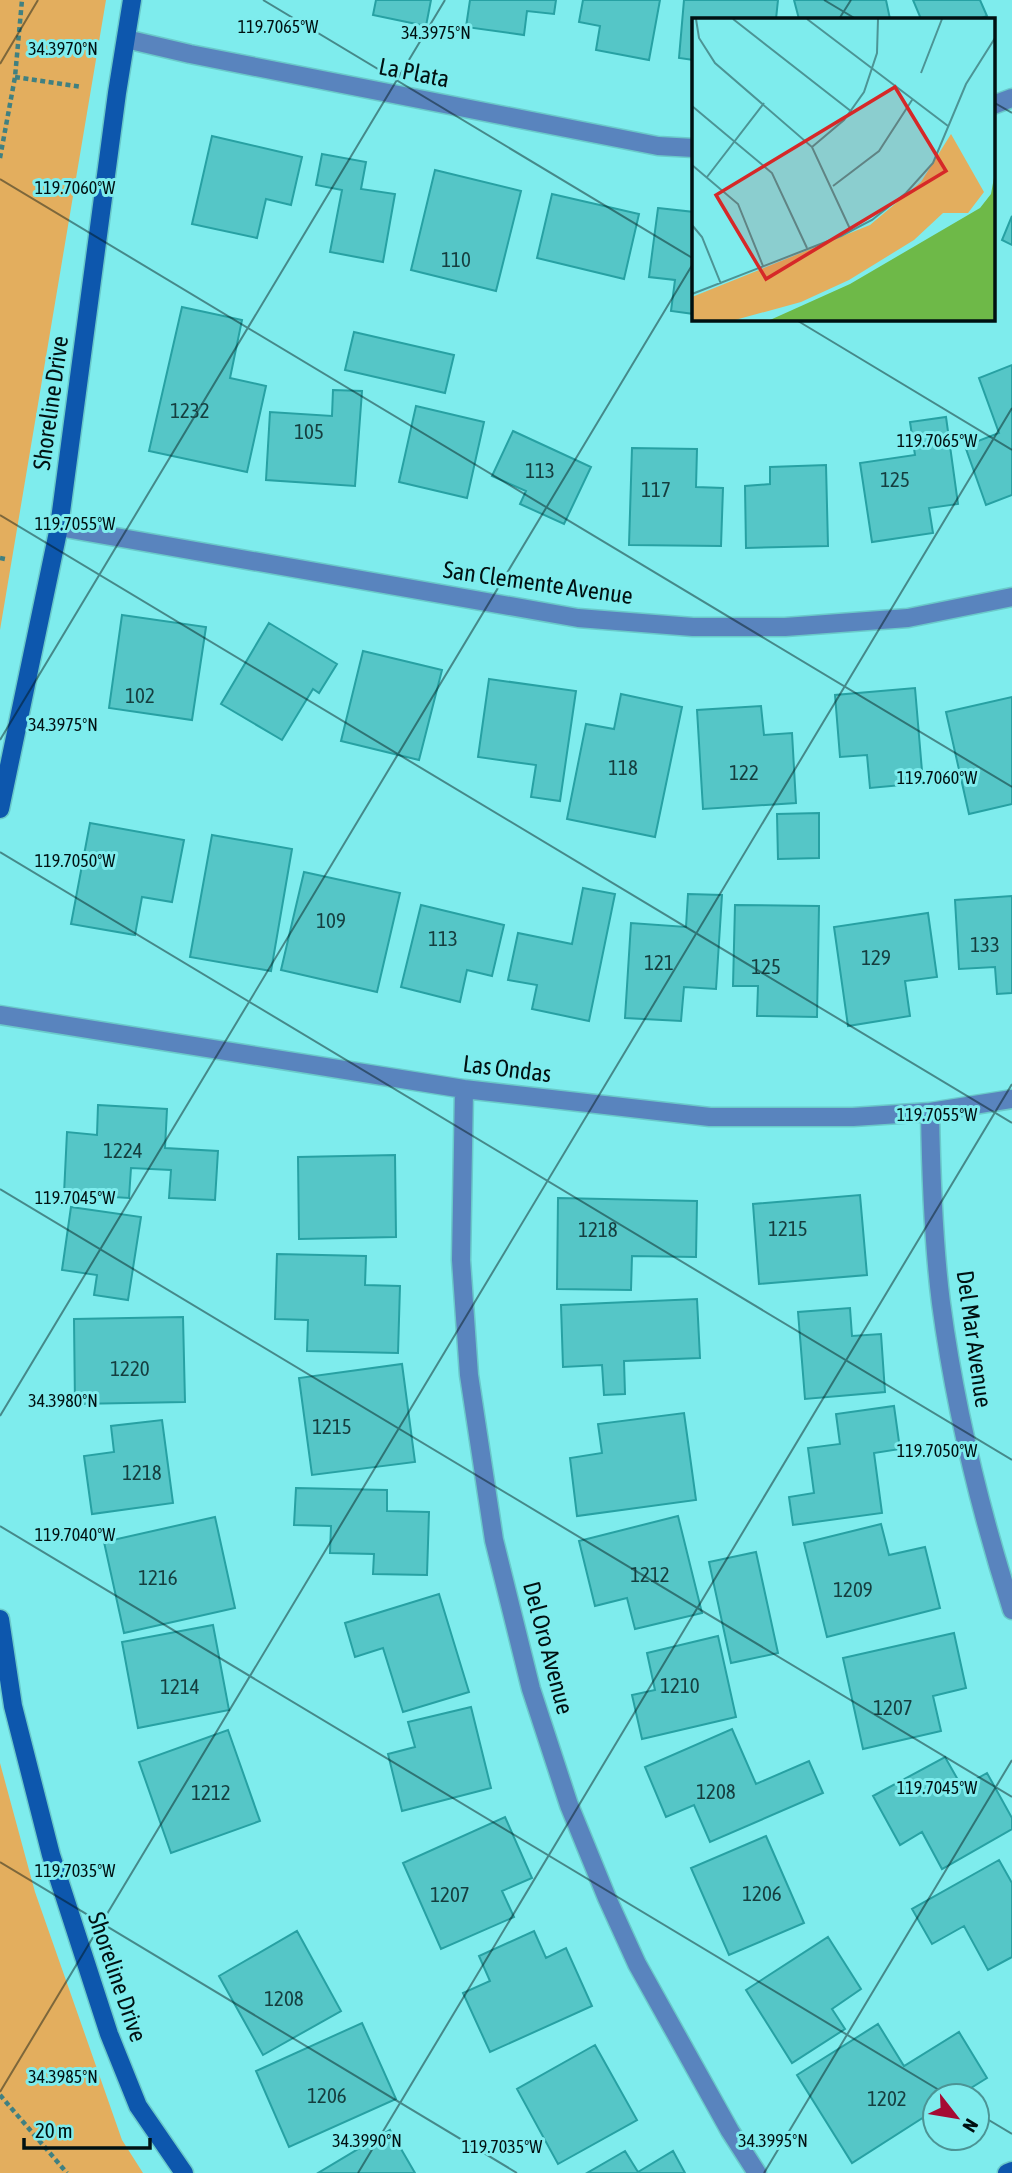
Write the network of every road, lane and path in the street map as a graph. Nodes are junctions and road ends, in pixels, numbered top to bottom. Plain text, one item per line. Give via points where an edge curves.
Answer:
1 (22, 0) edge
2 (132, 0) edge
3 (126, 39) junction
4 (15, 76) junction
5 (82, 87) dead end
6 (1012, 98) edge
7 (995, 104) edge
8 (692, 148) edge
9 (0, 158) edge
10 (60, 527) junction
11 (1012, 597) edge
12 (0, 809) edge
13 (0, 1015) edge
14 (464, 1088) junction
15 (1012, 1099) edge
16 (930, 1112) junction
17 (1012, 1610) edge
18 (0, 1619) edge
19 (0, 2095) edge
20 (1012, 2171) edge
21 (67, 2173) edge
22 (184, 2173) edge
23 (757, 2173) edge
24 (1007, 2173) edge

1 - 4 path
2 - 3 main road, Shoreline Drive
3 - 8 street, La Plata via 658,146
3 - 10 main road, Shoreline Drive
4 - 5 path
4 - 9 path
6 - 7 street
10 - 11 street, San Clemente Avenue via 578,618 693,627 785,627 908,618
10 - 12 main road, Shoreline Drive
13 - 14 street, Las Ondas
14 - 16 street, Las Ondas via 710,1117
14 - 23 street, Del Oro Avenue via 461,1260 469,1375 494,1540 531,1689 569,1805 637,1965
15 - 16 street, Las Ondas
16 - 17 street, Del Mar Avenue via 941,1301 956,1395 990,1540
18 - 22 main road, Shoreline Drive via 13,1706 51,1855 98,1999 138,2106
19 - 21 path
20 - 24 main road

